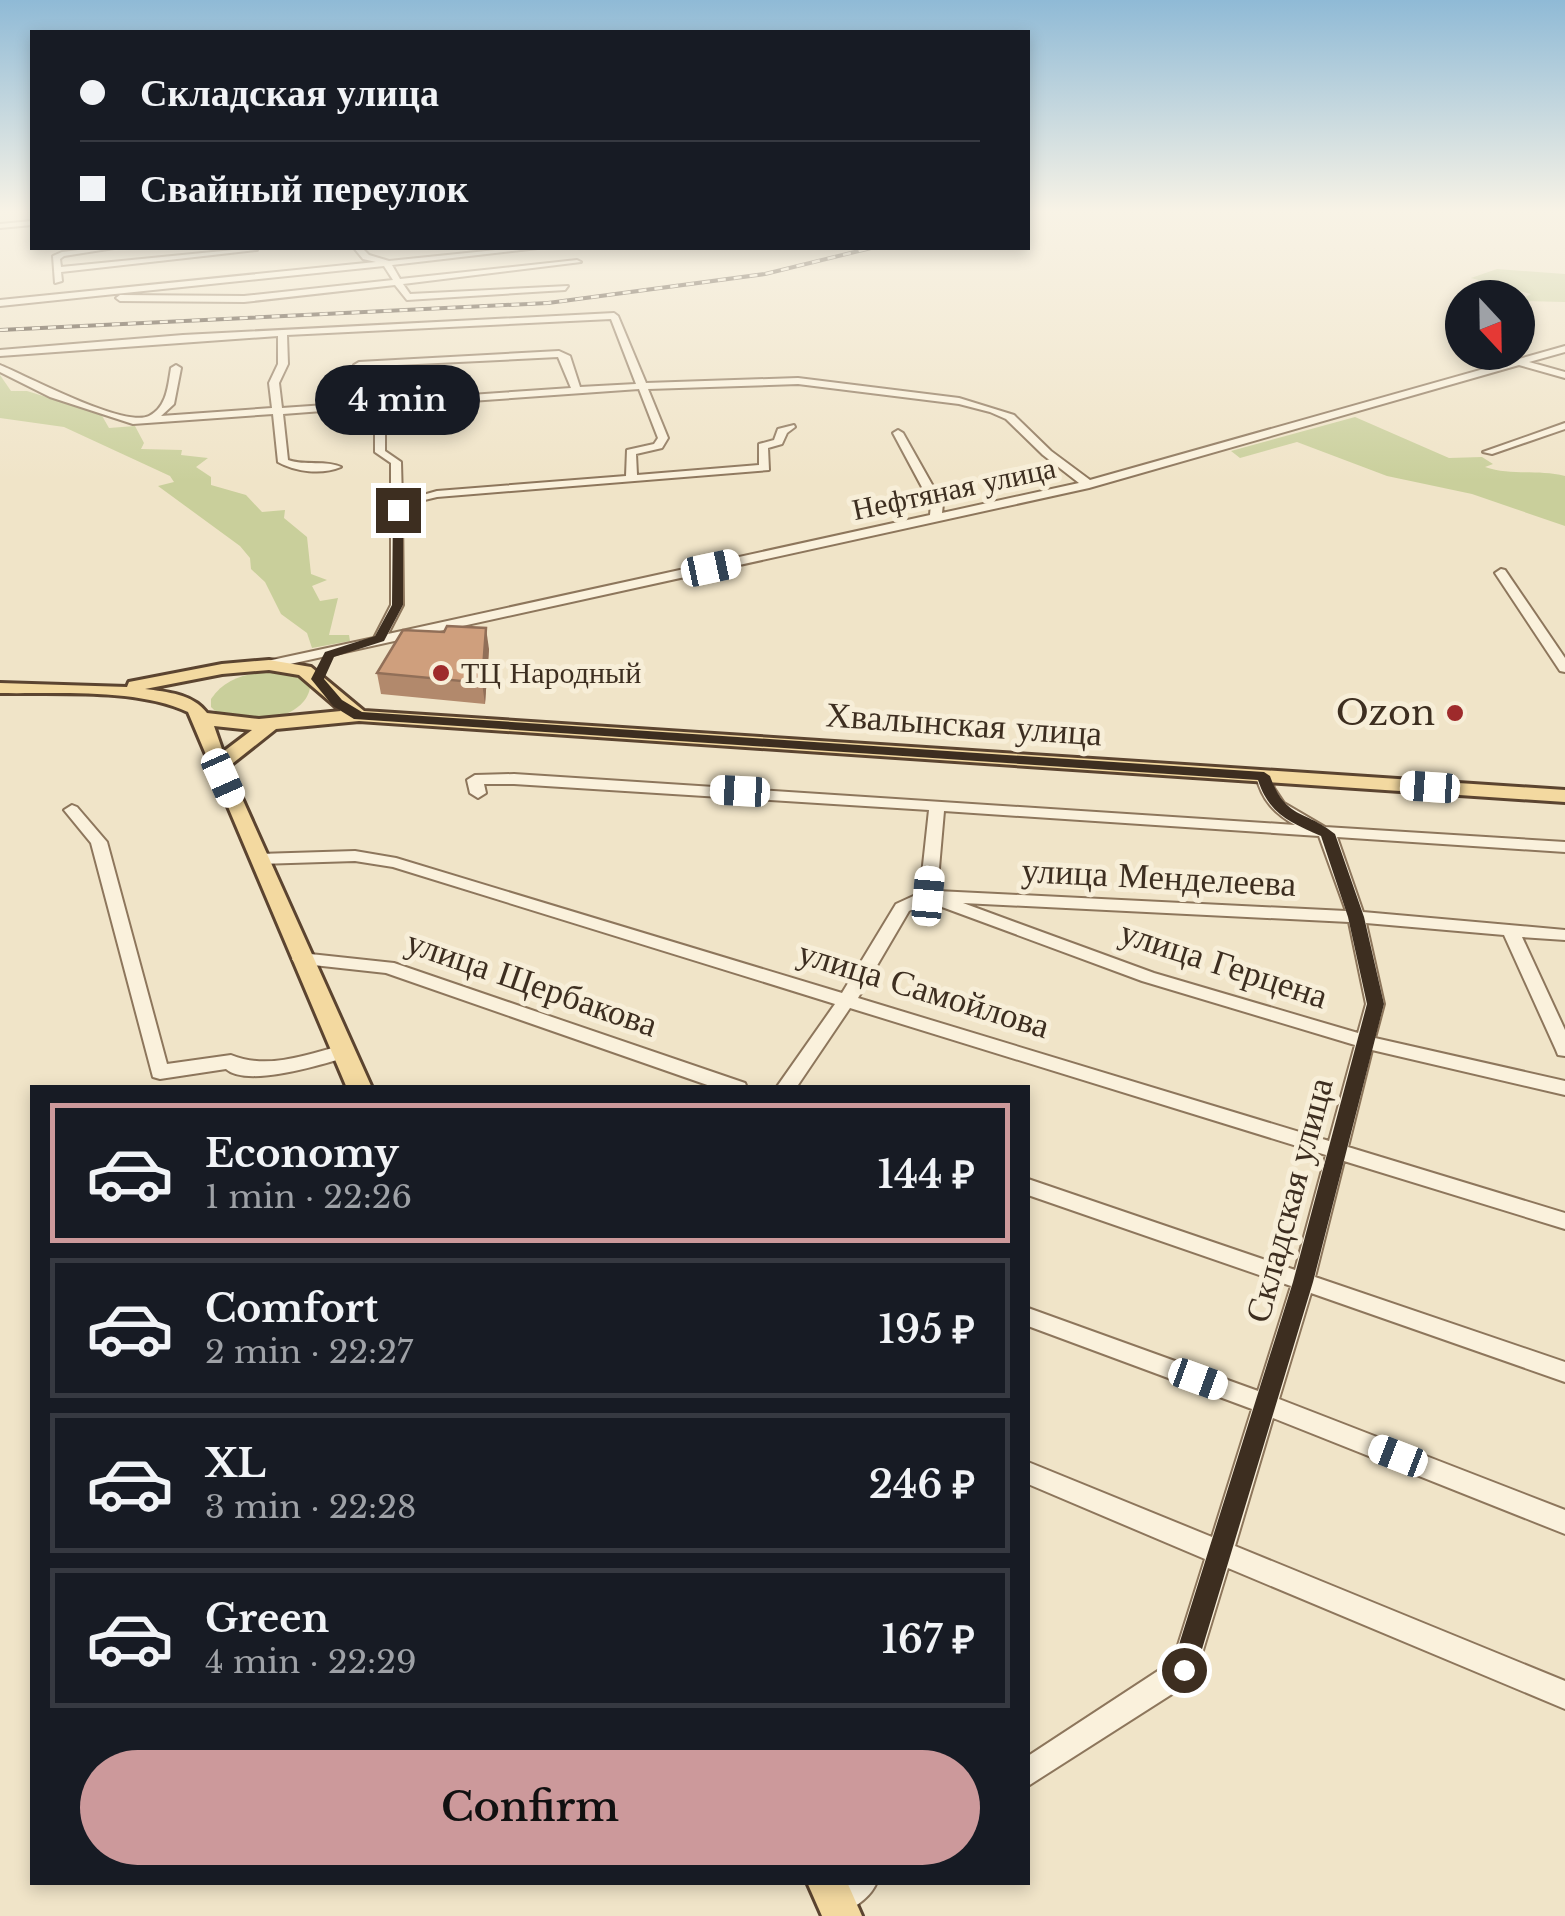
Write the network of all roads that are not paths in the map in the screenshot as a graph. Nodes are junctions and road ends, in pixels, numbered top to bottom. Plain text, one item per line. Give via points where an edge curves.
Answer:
1 (282, 333) junction
2 (1565, 349) edge
3 (0, 353) edge
4 (1535, 358) edge
5 (359, 365) dead end
6 (1535, 366) edge
7 (0, 368) edge
8 (176, 368) dead end
9 (1493, 370) edge
10 (1565, 375) edge
11 (644, 386) junction
12 (576, 390) junction
13 (380, 405) junction
14 (278, 412) junction
15 (150, 420) junction
16 (1565, 426) edge
17 (790, 427) dead end
18 (898, 433) dead end
19 (1488, 452) dead end
20 (336, 468) dead end
21 (632, 478) junction
22 (1089, 484) junction
23 (398, 510) junction
24 (935, 519) junction
25 (1501, 573) dead end
26 (380, 638) junction
27 (346, 646) junction
28 (257, 667) junction
29 (1565, 668) edge
30 (320, 684) junction
31 (0, 688) edge
32 (102, 692) junction
33 (200, 715) junction
34 (359, 716) junction
35 (277, 722) junction
36 (218, 766) junction
37 (1264, 776) junction
38 (478, 793) dead end
39 (1565, 796) edge
40 (937, 807) junction
41 (72, 810) dead end
42 (1328, 834) junction
43 (1565, 847) edge
44 (259, 858) junction
45 (928, 896) junction
46 (1356, 917) junction
47 (1511, 932) junction
48 (1565, 935) edge
49 (301, 960) junction
50 (848, 1000) junction
51 (1365, 1042) junction
52 (1565, 1050) edge
53 (343, 1051) junction
54 (359, 1085) edge
55 (729, 1085) edge
56 (787, 1085) edge
57 (1565, 1088) edge
58 (1337, 1148) junction
59 (1030, 1188) edge
60 (1565, 1220) edge
61 (1303, 1282) junction
62 (1030, 1318) edge
63 (1565, 1372) edge
64 (1266, 1404) junction
65 (1030, 1474) edge
66 (1565, 1522) edge
67 (1220, 1553) junction
68 (1565, 1695) edge
69 (1030, 1771) edge

1 - 3 street
1 - 11 street via 614,316
1 - 14 street via 283,364 274,383
2 - 4 street, Нефтяная улица
5 - 12 street via 560,354
6 - 10 street
7 - 15 street via 53,395 132,421
8 - 15 street via 169,404
9 - 22 street, Нефтяная улица
11 - 12 street
11 - 21 street via 663,438 658,446 630,452
11 - 22 street via 784,380 959,400 1010,416
12 - 13 street
13 - 14 street
13 - 23 street via 380,452 396,462
14 - 15 street
14 - 20 street via 283,462
16 - 19 street
17 - 21 street via 778,442 763,446 765,468
18 - 24 street via 937,504
21 - 23 street via 426,496
22 - 24 street, Нефтяная улица
23 - 26 street via 398,605
24 - 26 street, Нефтяная улица
25 - 29 street
26 - 27 street, Нефтяная улица
27 - 28 street, Нефтяная улица
27 - 30 street via 329,654
28 - 30 main road via 291,667
28 - 32 main road
28 - 33 main road via 206,688
30 - 34 main road
30 - 35 main road via 306,708
31 - 32 main road
32 - 33 main road, Хвалынская улица via 176,700
33 - 35 main road, Хвалынская улица via 230,724
33 - 36 main road
34 - 35 main road, Хвалынская улица
34 - 37 main road, Хвалынская улица
35 - 36 main road
36 - 44 main road
37 - 39 main road, Хвалынская улица
37 - 42 street via 1284,814
38 - 40 street via 475,780 514,779
40 - 42 street
40 - 45 street
41 - 53 street via 99,842 160,1072 231,1062 236,1069 295,1066
42 - 43 street
42 - 46 street, Складская улица
44 - 49 main road
44 - 50 street, улица Самойлова via 355,856 396,864
45 - 46 street, улица Менделеева
45 - 50 street via 902,908
45 - 51 street, улица Герцена via 1148,977
46 - 47 street, улица Менделеева
46 - 51 street, Складская улица via 1375,1004
47 - 48 street, улица Менделеева
47 - 52 street
49 - 53 main road
49 - 55 street, улица Щербакова via 388,968
50 - 56 street
50 - 58 street, улица Самойлова
51 - 57 street, улица Герцена
51 - 58 street, Складская улица
53 - 54 main road
58 - 60 street, улица Самойлова
58 - 61 street, Складская улица
59 - 61 street
61 - 63 street
61 - 64 street, Складская улица
62 - 64 street
64 - 66 street
64 - 67 street, Складская улица
65 - 67 street
67 - 68 street
67 - 69 street, Складская улица via 1184,1670

